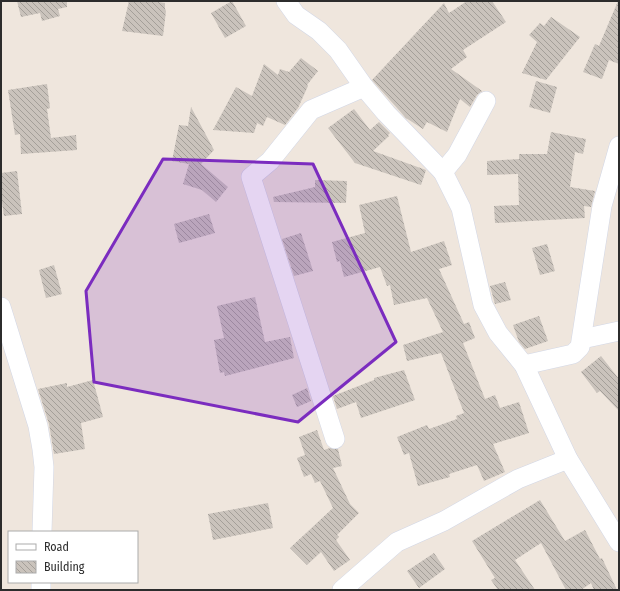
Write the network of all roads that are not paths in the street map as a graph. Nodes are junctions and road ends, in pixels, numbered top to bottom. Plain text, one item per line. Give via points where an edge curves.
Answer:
1 (286, 1) edge
2 (364, 87) junction
3 (486, 101) dead end
4 (619, 146) edge
5 (443, 172) junction
6 (1, 307) edge
7 (619, 331) edge
8 (582, 338) junction
9 (524, 365) junction
10 (335, 439) dead end
11 (568, 459) junction
12 (42, 531) edge
13 (619, 542) edge
14 (342, 590) edge

1 - 2 street via 296,15 319,31 338,50
2 - 5 street
2 - 10 street via 311,110 270,161 251,177
3 - 5 street via 457,155
4 - 8 street via 602,206
5 - 9 street via 461,208 483,305 498,333
6 - 12 street via 38,426 44,467
7 - 8 street
8 - 9 street via 580,347 573,354
9 - 11 street
11 - 13 street
11 - 14 street via 518,479 444,521 397,542

